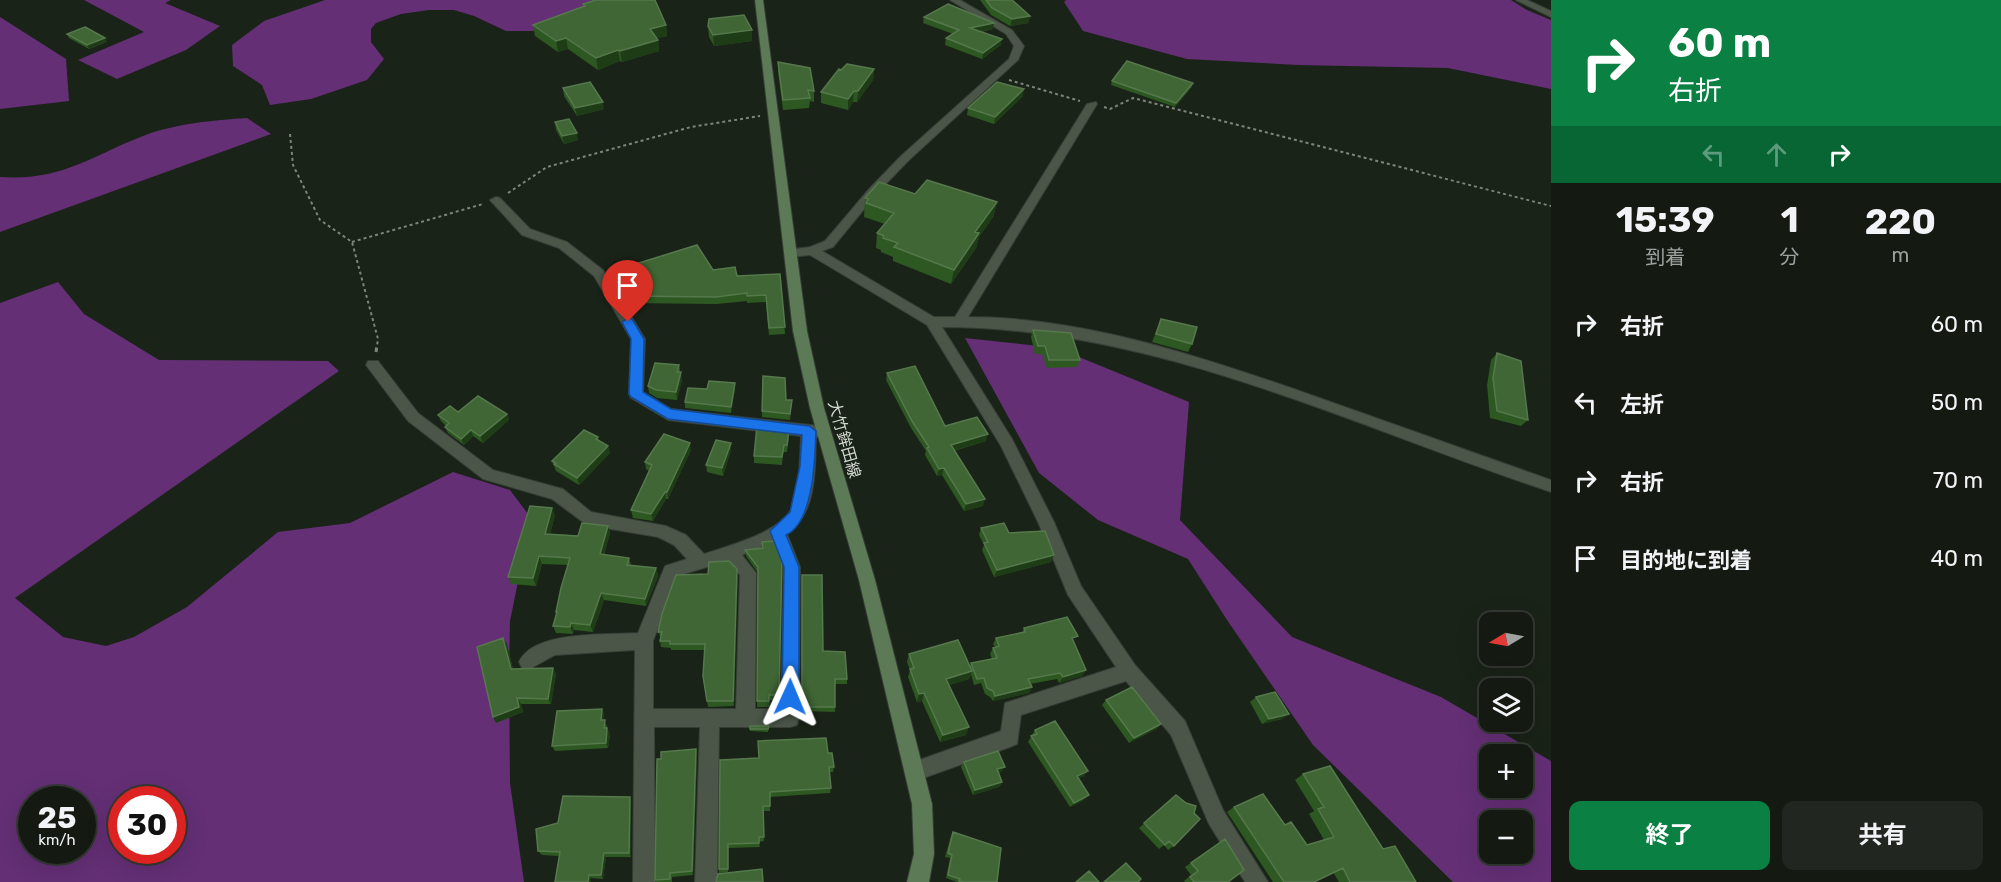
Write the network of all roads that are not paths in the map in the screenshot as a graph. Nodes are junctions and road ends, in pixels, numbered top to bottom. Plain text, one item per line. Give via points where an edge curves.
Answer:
1 (759, 0) edge
2 (1520, 0) edge
3 (959, 2) edge
4 (1551, 14) edge
5 (1092, 104) road end
6 (496, 200) road end
7 (812, 251) junction
8 (790, 254) junction
9 (959, 321) junction
10 (932, 322) junction
11 (373, 365) road end
12 (817, 432) junction
13 (1551, 486) edge
14 (778, 531) junction
15 (730, 553) junction
16 (701, 562) junction
17 (644, 641) junction
18 (528, 662) dead end
19 (1129, 671) junction
20 (645, 718) junction
21 (710, 718) junction
22 (745, 718) junction
23 (915, 771) junction
24 (644, 882) edge
25 (706, 882) edge
26 (918, 882) edge
27 (1257, 882) edge

1 - 8 main road, 大竹鉾田線
2 - 4 street
3 - 7 street via 1016,39 1018,53 905,158 829,244
5 - 9 street
6 - 12 street via 526,232 564,245 598,273 638,339 636,394 668,414
7 - 8 street
7 - 10 street
8 - 12 main road, 大竹鉾田線
9 - 10 street
9 - 13 street via 1031,327 1153,349
10 - 19 street via 1007,443 1074,590
11 - 16 street via 413,417 488,475 557,494 587,518 660,531 680,540
12 - 14 street via 797,514 785,529
12 - 23 main road, 大竹鉾田線 via 867,580
14 - 15 street
14 - 22 street via 792,567 790,718
15 - 16 street
15 - 22 street via 748,573
16 - 17 street via 671,571
17 - 18 street via 552,647
17 - 20 street
19 - 23 street via 1012,709 1010,737
19 - 27 street via 1178,728 1216,817
20 - 21 street
20 - 24 street
21 - 22 street
21 - 25 street
23 - 26 main road, 大竹鉾田線 via 922,804 924,854

